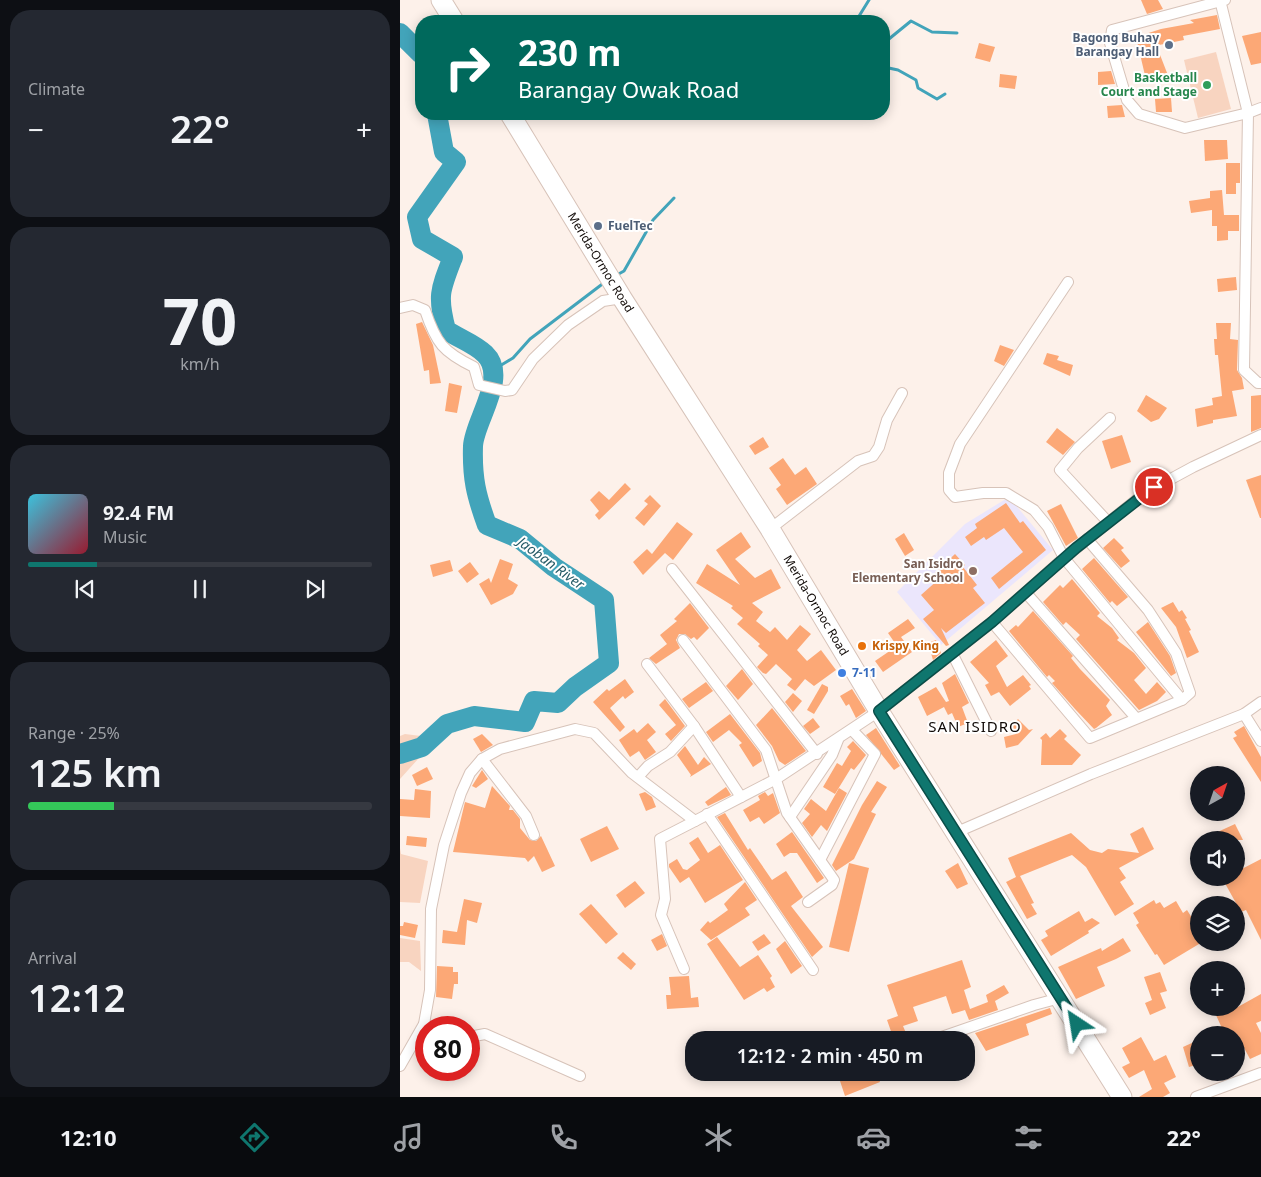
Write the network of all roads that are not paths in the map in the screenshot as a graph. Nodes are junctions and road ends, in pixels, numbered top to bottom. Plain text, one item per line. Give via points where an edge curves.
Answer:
1 (441, 0) edge
2 (1222, 0) edge
3 (450, 15) edge
4 (1261, 108) edge
5 (1248, 114) junction
6 (514, 120) edge
7 (1068, 282) dead end
8 (620, 294) junction
9 (400, 308) edge
10 (1261, 383) edge
11 (902, 393) dead end
12 (1110, 418) dead end
13 (1261, 435) edge
14 (1108, 522) junction
15 (770, 529) junction
16 (1087, 539) junction
17 (1064, 558) junction
18 (672, 569) dead end
19 (1026, 594) junction
20 (992, 622) junction
21 (683, 640) dead end
22 (952, 653) junction
23 (646, 664) dead end
24 (1182, 700) junction
25 (1261, 702) edge
26 (879, 711) junction
27 (1244, 714) junction
28 (1136, 718) junction
29 (694, 726) junction
30 (852, 730) junction
31 (991, 732) dead end
32 (838, 740) junction
33 (1261, 741) edge
34 (817, 754) junction
35 (482, 759) junction
36 (638, 777) junction
37 (776, 779) junction
38 (741, 797) junction
39 (707, 814) junction
40 (790, 817) junction
41 (695, 821) junction
42 (957, 832) junction
43 (534, 835) dead end
44 (820, 860) junction
45 (808, 902) dead end
46 (684, 968) dead end
47 (813, 970) dead end
48 (1060, 998) junction
49 (429, 1016) edge
50 (959, 1031) edge
51 (480, 1035) edge
52 (415, 1045) edge
53 (400, 1066) edge
54 (1261, 1072) edge
55 (580, 1076) dead end
56 (1122, 1097) edge
57 (1196, 1097) edge

1 - 3 highway
2 - 5 street
2 - 5 street via 1112,30 1110,43 1127,100 1139,114 1185,128
4 - 5 street
5 - 10 street via 1244,370
6 - 8 highway, Merida-Ormoc Road
7 - 17 street via 960,444 949,473 949,490 955,497 1006,493 1034,510 1048,527
8 - 9 street via 603,301 568,325 533,359 512,390 505,391 480,385 474,367 452,356 441,346 432,333 425,310 413,305
8 - 15 highway, Merida-Ormoc Road
11 - 15 street via 873,456 858,461
12 - 14 street via 1060,470
13 - 14 street via 1164,481
14 - 16 street
15 - 26 highway, Merida-Ormoc Road
16 - 17 street
16 - 24 street via 1148,610 1176,653 1190,694
17 - 19 street
17 - 24 street
18 - 34 street
19 - 20 street
19 - 28 street
20 - 22 street
20 - 28 street via 1090,738
21 - 37 street via 766,750
22 - 26 street
22 - 31 street
23 - 29 street
24 - 28 street
25 - 27 street
26 - 30 street
26 - 42 highway, Merida-Ormoc Road
27 - 33 street
27 - 42 street via 1091,774
29 - 36 street via 670,752 648,766
29 - 38 street
30 - 32 street
30 - 44 street via 875,754
32 - 34 street
32 - 40 street via 832,755
34 - 37 street
35 - 36 street via 500,749 575,729 594,732
35 - 43 street via 526,816
35 - 49 street via 470,773 461,793 442,854 430,909
36 - 41 street
37 - 38 street
37 - 40 street
38 - 39 street
39 - 41 street
39 - 47 street
40 - 44 street
41 - 46 street via 660,839 665,899 661,915
42 - 48 highway, Merida-Ormoc Road
44 - 45 street via 834,883
48 - 50 street
48 - 56 highway, Merida-Ormoc Road
51 - 55 street
52 - 53 street
54 - 57 street

